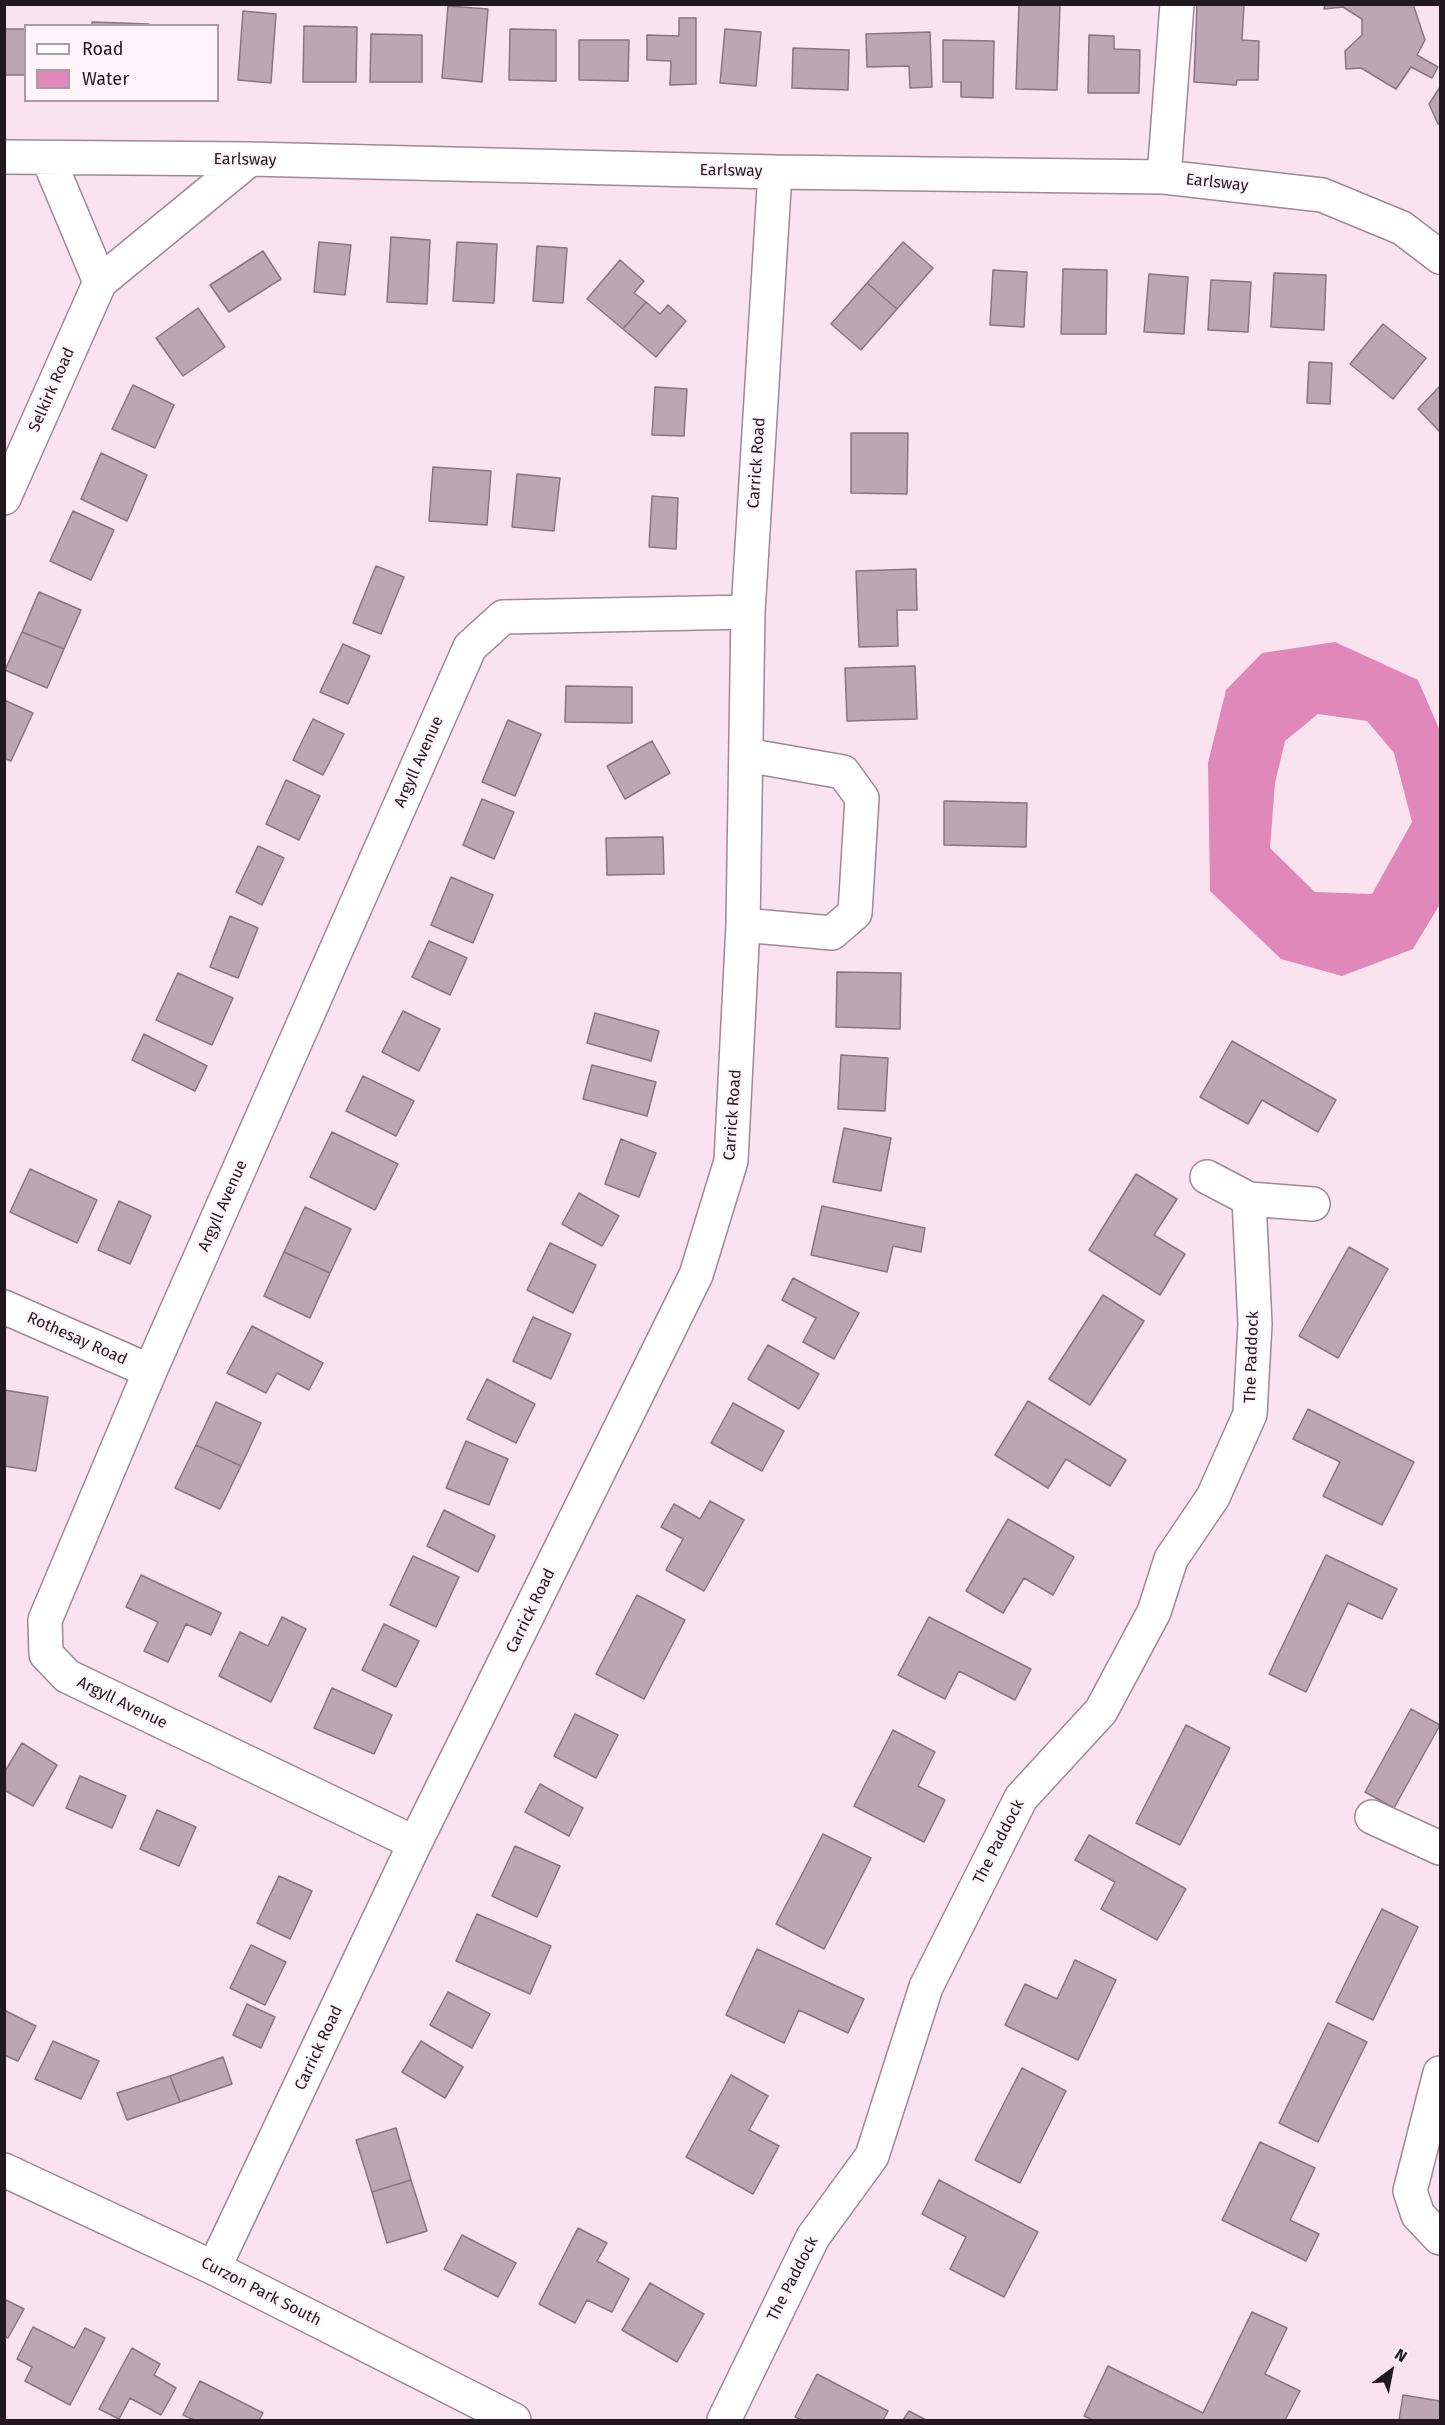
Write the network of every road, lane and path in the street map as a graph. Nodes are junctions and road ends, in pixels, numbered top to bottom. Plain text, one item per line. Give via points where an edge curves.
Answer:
1 (1177, 4) edge
2 (4, 157) edge
3 (48, 158) junction
4 (250, 159) junction
5 (775, 172) junction
6 (1164, 177) junction
7 (1440, 257) edge
8 (100, 282) junction
9 (4, 498) edge
10 (748, 612) junction
11 (746, 755) junction
12 (743, 925) junction
13 (1207, 1177) dead end
14 (1249, 1199) junction
15 (1313, 1204) dead end
16 (4, 1307) edge
17 (150, 1371) junction
18 (1372, 1817) dead end
19 (415, 1843) junction
20 (1440, 1848) edge
21 (1440, 2073) edge
22 (4, 2170) edge
23 (1440, 2238) edge
24 (214, 2268) junction
25 (514, 2421) edge
26 (724, 2421) edge

1 - 6 street
2 - 3 street, Earlsway
3 - 4 street, Earlsway
3 - 8 street
4 - 5 street, Earlsway
4 - 8 street, Selkirk Road
5 - 6 street, Earlsway
5 - 10 street, Carrick Road
6 - 7 street, Earlsway via 1322,195 1402,228
8 - 9 street, Selkirk Road
10 - 11 street, Carrick Road
10 - 17 street, Argyll Avenue via 503,617 470,646
11 - 12 street, Carrick Road
11 - 12 street via 843,772 862,798 855,913 832,933
12 - 19 street, Carrick Road via 731,1161 696,1275
13 - 14 street
14 - 15 street
14 - 26 street, The Paddock via 1255,1324 1250,1414 1213,1497 1171,1559 1154,1612 1101,1711 1021,1798 926,1987 873,2156 813,2237
16 - 17 street, Rothesay Road
17 - 19 street, Argyll Avenue via 45,1620 46,1654 67,1676
18 - 20 street
19 - 24 street, Carrick Road
21 - 23 street via 1410,2191 1418,2215
22 - 24 street, Curzon Park South
24 - 25 street, Curzon Park South

